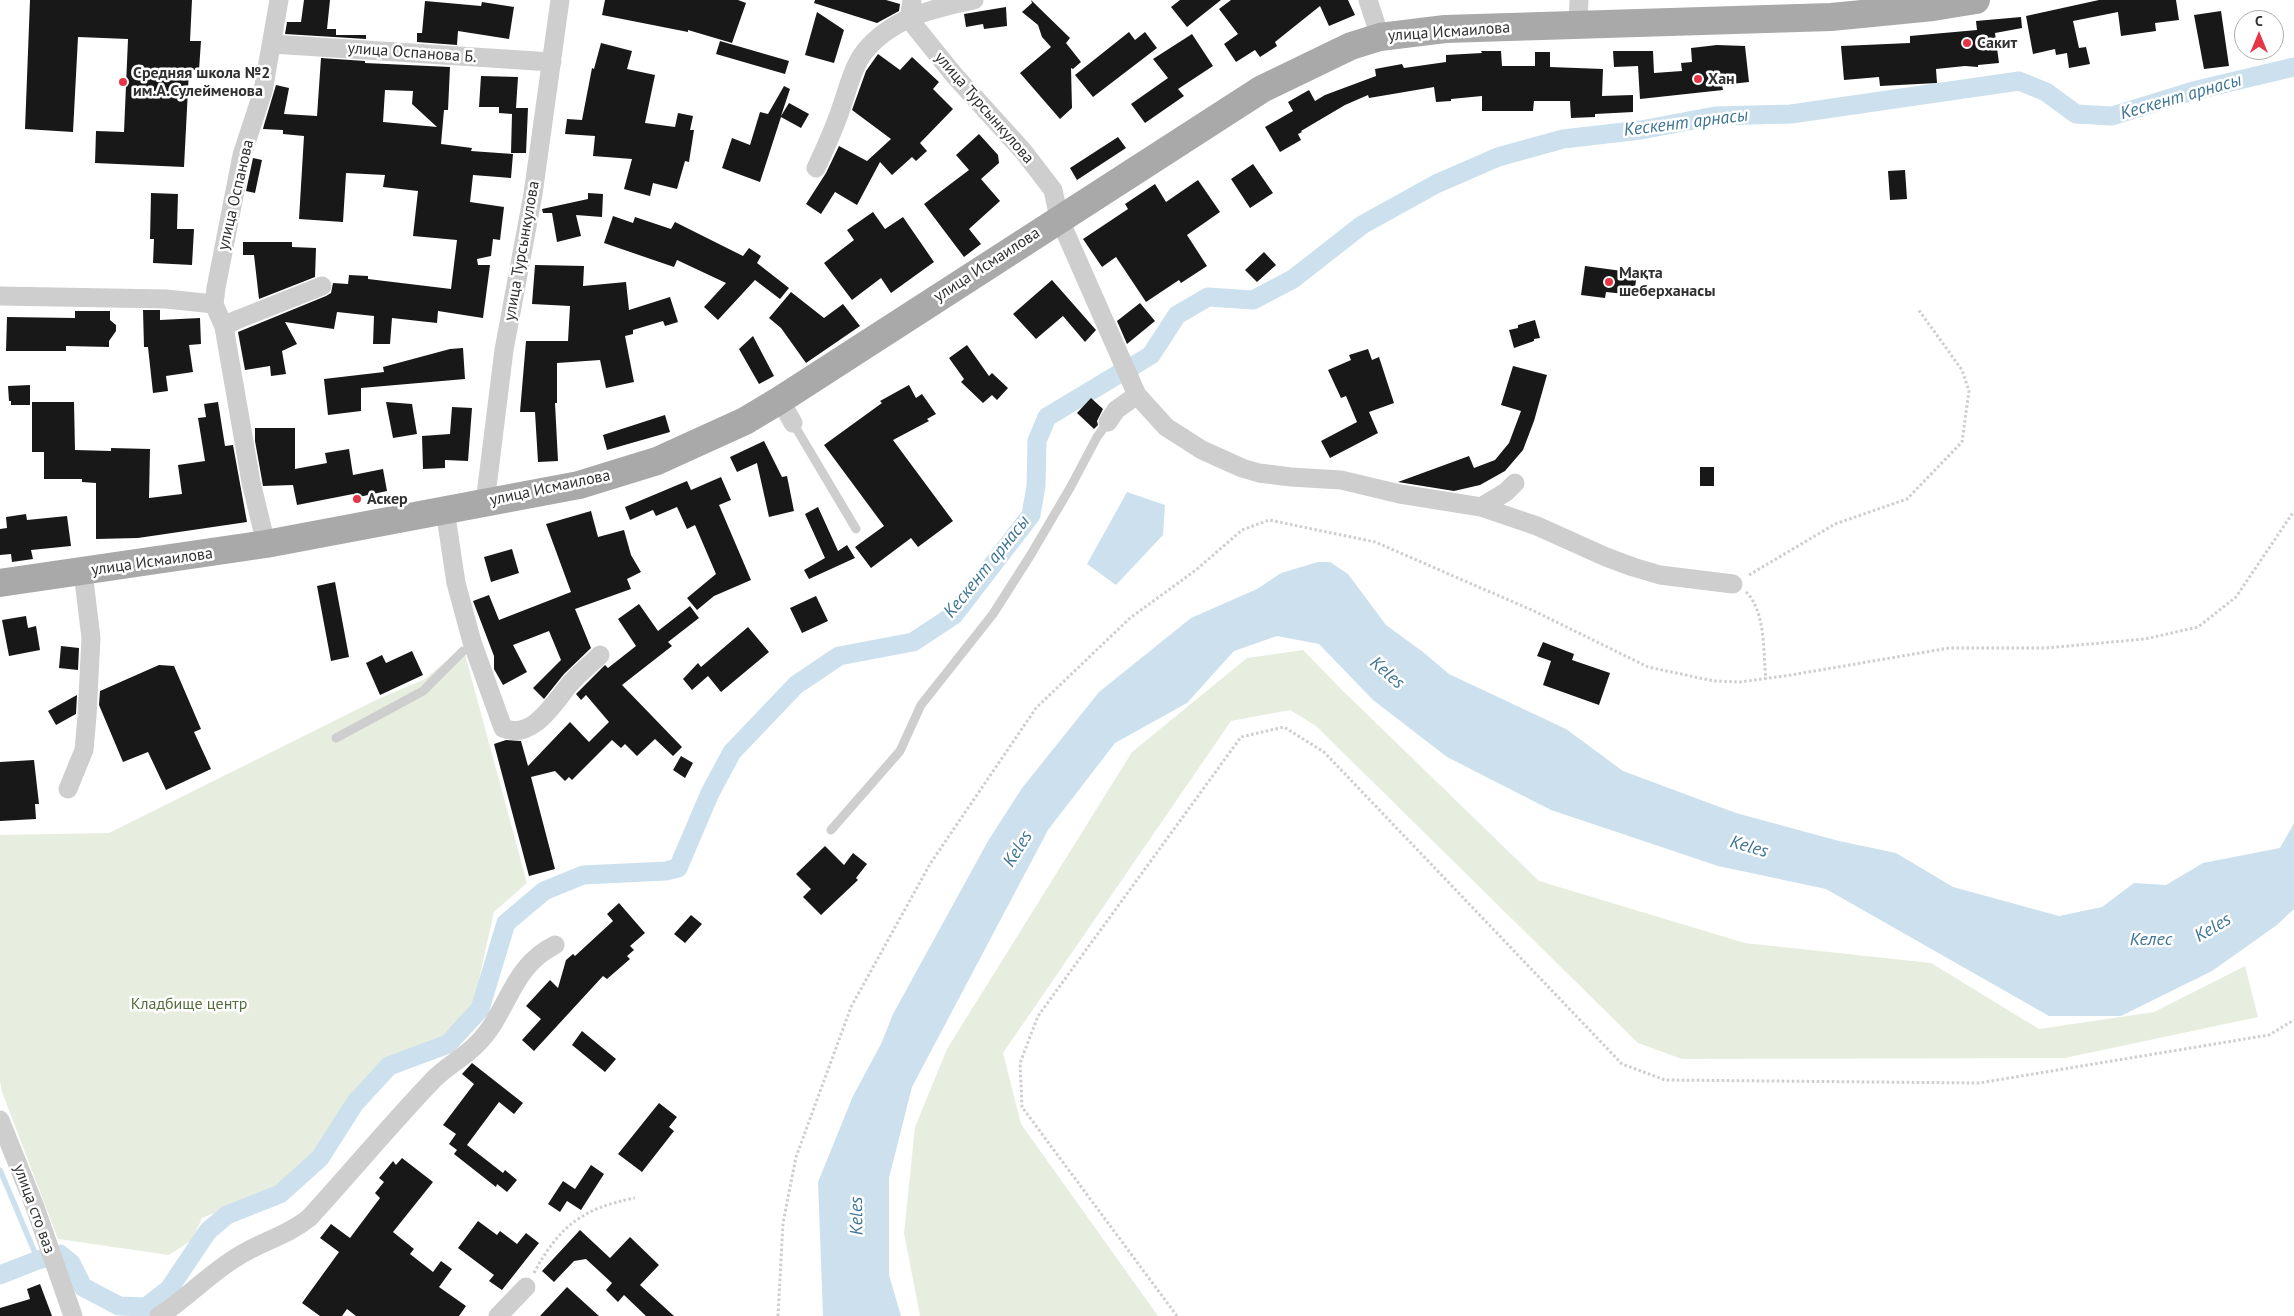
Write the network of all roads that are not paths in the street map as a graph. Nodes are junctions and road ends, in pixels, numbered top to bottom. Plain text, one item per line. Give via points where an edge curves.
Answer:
1 (279, 0) edge
2 (560, 0) edge
3 (912, 0) edge
4 (974, 0) edge
5 (1368, 0) edge
6 (1976, 0) edge
7 (1578, 12) edge
8 (909, 19) junction
9 (1380, 37) junction
10 (272, 44) junction
11 (552, 62) junction
12 (816, 168) dead end
13 (1059, 218) junction
14 (322, 286) dead end
15 (0, 296) edge
16 (214, 304) junction
17 (224, 327) junction
18 (1137, 395) junction
19 (787, 412) junction
20 (1108, 422) joint
21 (1515, 483) dead end
22 (485, 503) junction
23 (1481, 507) junction
24 (445, 510) junction
25 (856, 529) dead end
26 (266, 544) junction
27 (82, 572) junction
28 (0, 583) edge
29 (1733, 584) road end
30 (468, 647) junction
31 (600, 655) dead end
32 (336, 738) dead end
33 (68, 789) dead end
34 (831, 830) dead end
35 (554, 945) dead end
36 (0, 1120) edge
37 (526, 1286) road end
38 (73, 1316) edge
39 (159, 1316) edge
40 (498, 1316) edge

1 - 10 street, улица Оспанова
2 - 11 street, улица Турсынкулова
3 - 8 street
4 - 8 street via 931,9
5 - 9 street
6 - 7 main road, улица Исмаилова via 1831,16
7 - 9 main road, улица Исмаилова
8 - 12 street via 890,28 864,53
8 - 13 street, улица Турсынкулова via 1053,190
9 - 13 main road, улица Исмаилова via 1351,46 1262,89
10 - 11 street, улица Оспанова Б.
10 - 16 street, улица Оспанова via 263,91 242,155
11 - 22 street, улица Турсынкулова via 533,194 504,350
13 - 18 street, улица Турсынкулова
13 - 19 main road, улица Исмаилова
14 - 17 street
15 - 16 street via 166,299
16 - 17 street
17 - 26 street via 251,482
18 - 20 street via 1116,410
18 - 23 street, улица Турсынкулова via 1166,427 1202,450 1242,468 1291,477 1340,480
19 - 22 main road, улица Исмаилова via 745,421 657,461 579,485
19 - 25 lane
20 - 34 lane via 1096,437 1070,488 993,614 921,705 900,751
21 - 23 street
22 - 24 main road, улица Исмаилова
23 - 29 street, улица Турсынкулова via 1537,526 1633,567 1660,575
24 - 26 main road, улица Исмаилова
24 - 30 street
26 - 27 main road, улица Исмаилова
27 - 28 main road, улица Исмаилова
27 - 33 street via 91,638 87,716 84,750
30 - 31 street via 503,728 510,731 538,721
30 - 32 lane via 423,691
35 - 39 street via 526,966 494,1022 476,1045 435,1078 309,1218 297,1228 233,1259
36 - 38 street, улица сто ваз
37 - 40 street

